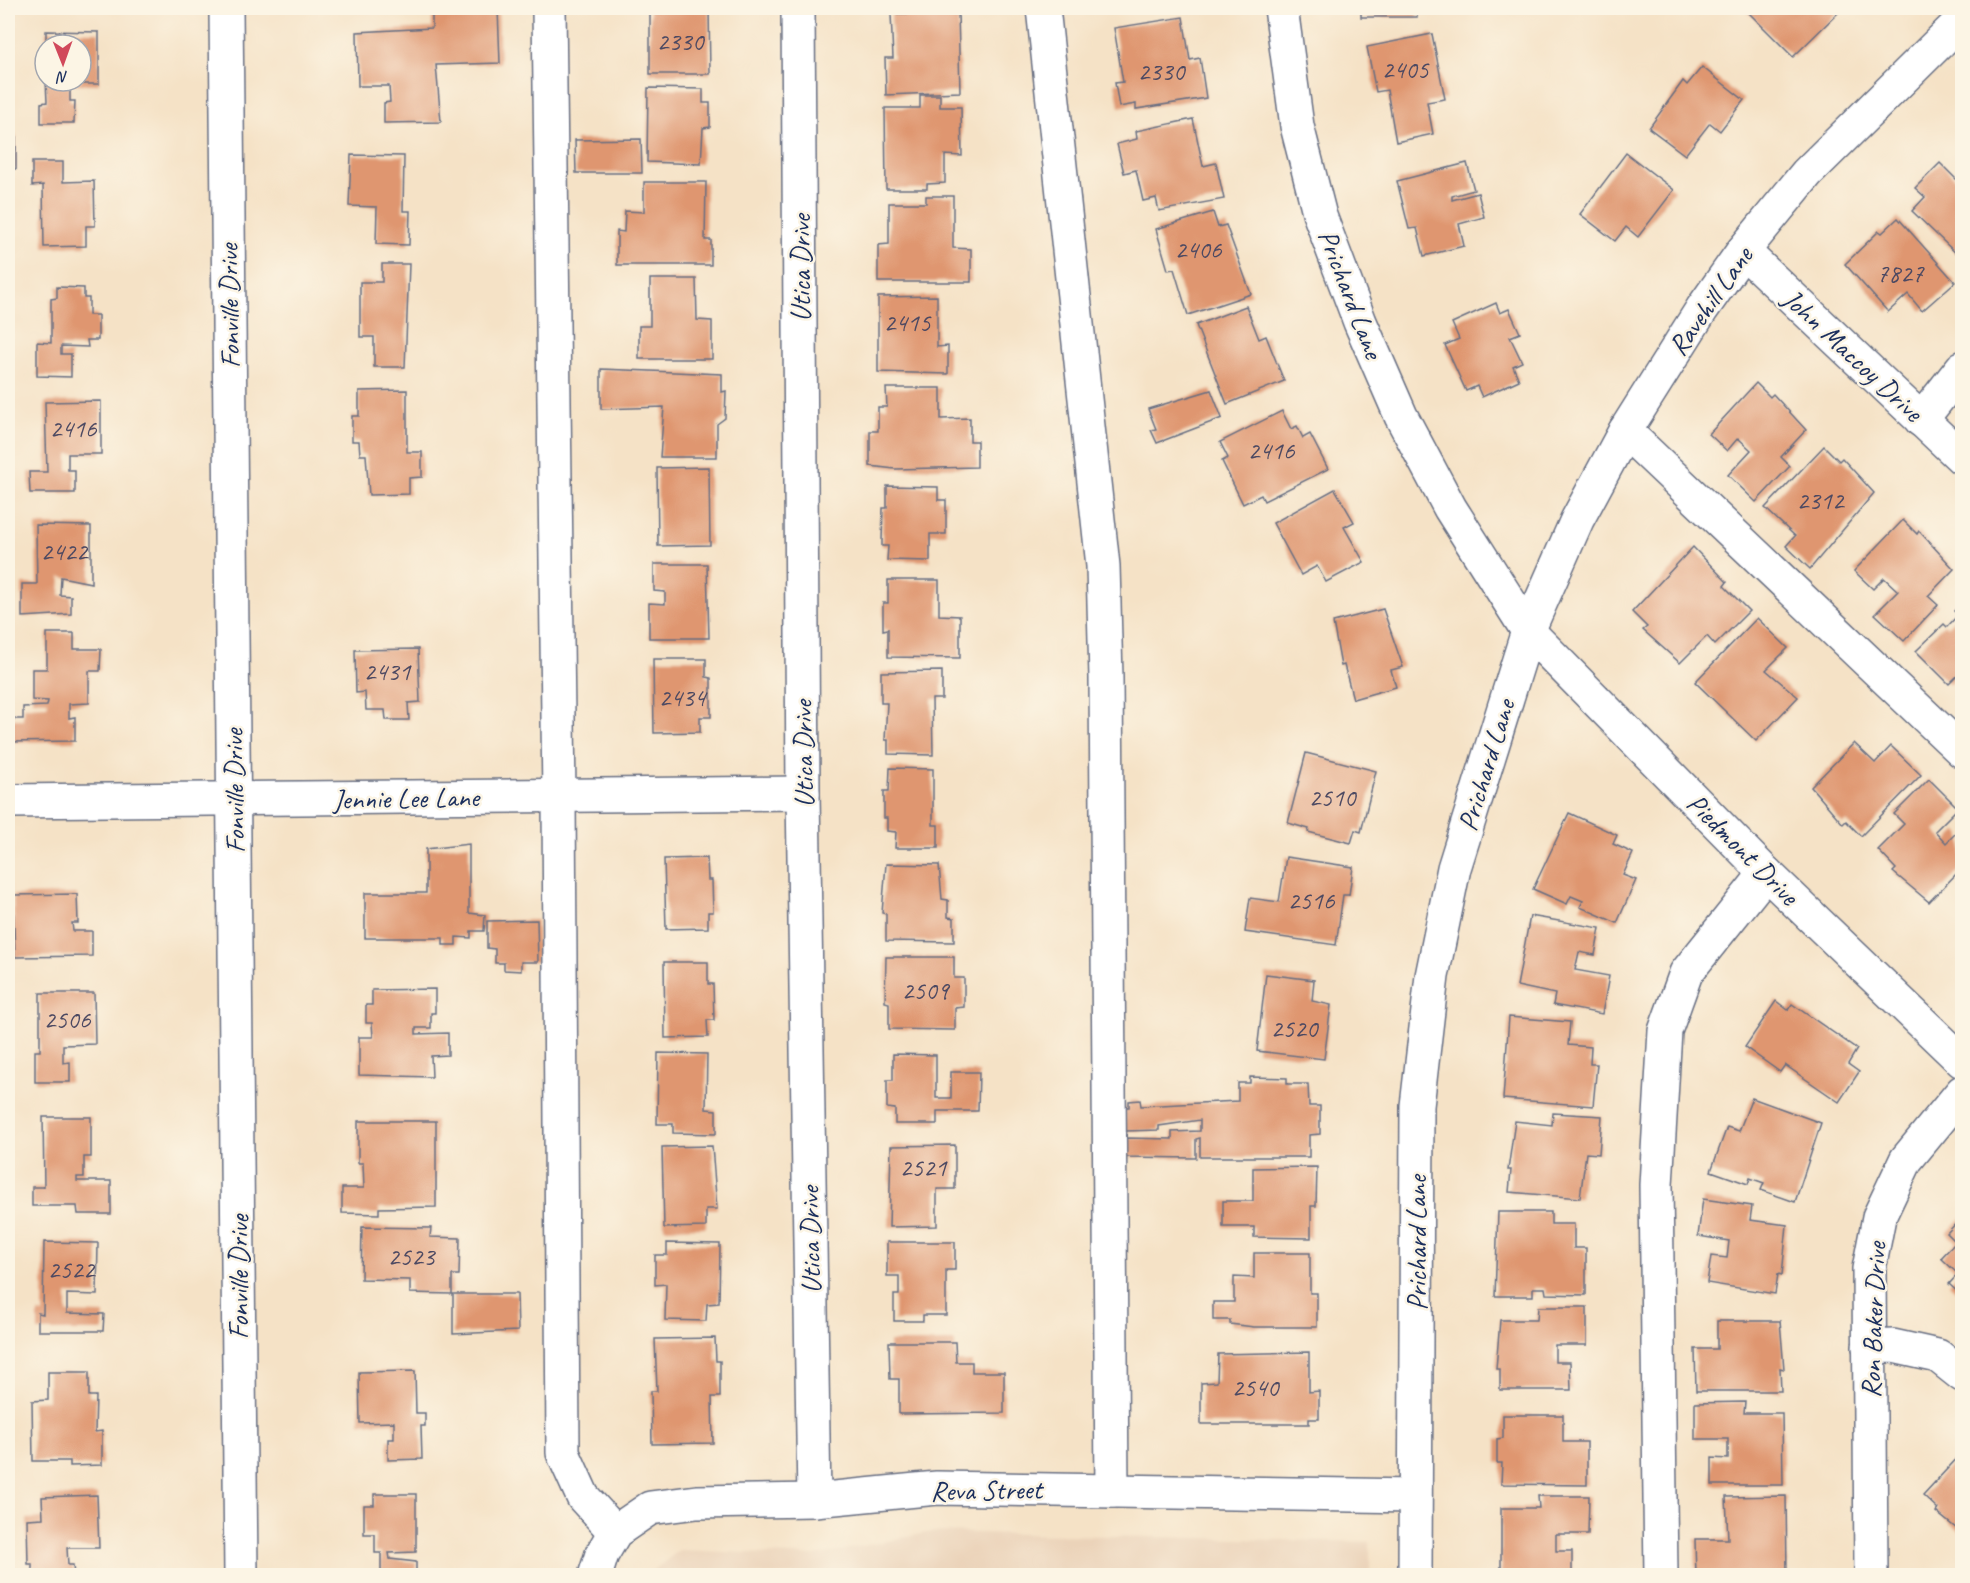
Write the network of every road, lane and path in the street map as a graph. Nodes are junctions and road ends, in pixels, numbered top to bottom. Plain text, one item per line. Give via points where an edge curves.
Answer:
1 (226, 8) edge
2 (549, 8) edge
3 (798, 8) edge
4 (1043, 8) edge
5 (1281, 8) edge
6 (1956, 16) edge
7 (1743, 251) junction
8 (1962, 368) edge
9 (1921, 420) junction
10 (1625, 431) junction
11 (1962, 458) edge
12 (1528, 632) junction
13 (1962, 751) edge
14 (804, 793) junction
15 (559, 796) junction
16 (8, 801) edge
17 (234, 801) junction
18 (1766, 873) junction
19 (1962, 1061) edge
20 (1962, 1092) edge
21 (1869, 1347) junction
22 (1962, 1375) edge
23 (1112, 1491) junction
24 (1414, 1496) junction
25 (814, 1500) junction
26 (615, 1532) junction
27 (241, 1575) edge
28 (595, 1575) edge
29 (1414, 1575) edge
30 (1660, 1575) edge
31 (1871, 1575) edge

1 - 17 street, Fonville Drive
2 - 15 street
3 - 14 street, Utica Drive
4 - 23 street via 1103,566
5 - 12 street, Prichard Lane via 1297,126 1320,216 1360,322 1401,416 1450,508
6 - 7 street, Ravehill Lane via 1807,174
7 - 9 street, John Maccoy Drive
7 - 10 street, Ravehill Lane
8 - 9 street
9 - 11 street, John Maccoy Drive
10 - 12 street, Ravehill Lane via 1577,520
10 - 13 street
12 - 18 street, Piedmont Drive
12 - 24 street, Prichard Lane via 1455,868 1432,976 1417,1106
14 - 15 street, Jennie Lee Lane
14 - 25 street, Utica Drive
15 - 17 street, Jennie Lee Lane
15 - 26 street via 563,1453 583,1497
16 - 17 street, Jennie Lee Lane
17 - 27 street, Fonville Drive
18 - 19 street, Piedmont Drive
18 - 30 street via 1686,973 1665,1031 1656,1185
20 - 21 street, Ron Baker Drive via 1906,1160 1879,1217 1869,1269
21 - 22 street via 1893,1346 1938,1356
21 - 31 street, Ron Baker Drive
23 - 24 street, Reva Street
23 - 25 street, Reva Street via 937,1488
24 - 29 street, Prichard Lane
25 - 26 street, Reva Street via 697,1502 650,1508
26 - 28 street, Reva Street

